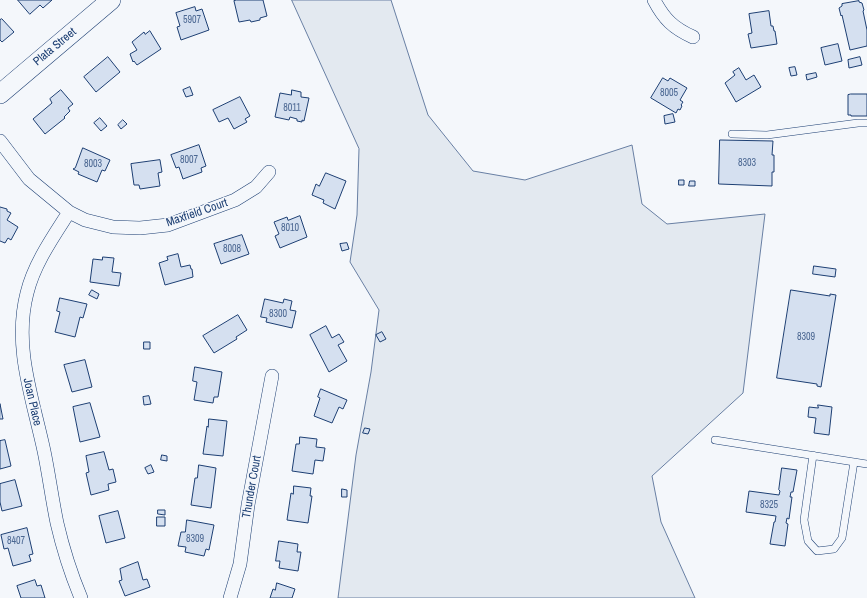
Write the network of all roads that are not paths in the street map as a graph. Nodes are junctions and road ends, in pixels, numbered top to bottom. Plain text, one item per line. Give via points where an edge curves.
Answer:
1 (111, 0) edge
2 (654, 0) edge
3 (693, 37) dead end
4 (0, 94) edge
5 (867, 123) edge
6 (732, 134) dead end
7 (0, 141) edge
8 (269, 172) dead end
9 (68, 212) junction
10 (272, 376) dead end
11 (715, 440) dead end
12 (814, 455) junction
13 (854, 462) junction
14 (867, 464) edge
15 (81, 598) edge
16 (230, 598) edge

1 - 4 street, Plata Street
2 - 3 street via 669,23
5 - 6 lane via 767,135
7 - 9 street, Maxfield Court via 30,179
8 - 9 street, Maxfield Court via 256,187 235,200 168,224 140,228 113,227 85,220
9 - 15 street, Joan Place via 38,265 27,292 21,328 25,372 44,451 57,524
10 - 16 street, Thunder Court via 248,505 240,564
11 - 12 lane
12 - 13 lane
12 - 13 lane via 804,520 808,541 817,551 834,549 842,538
13 - 14 lane

